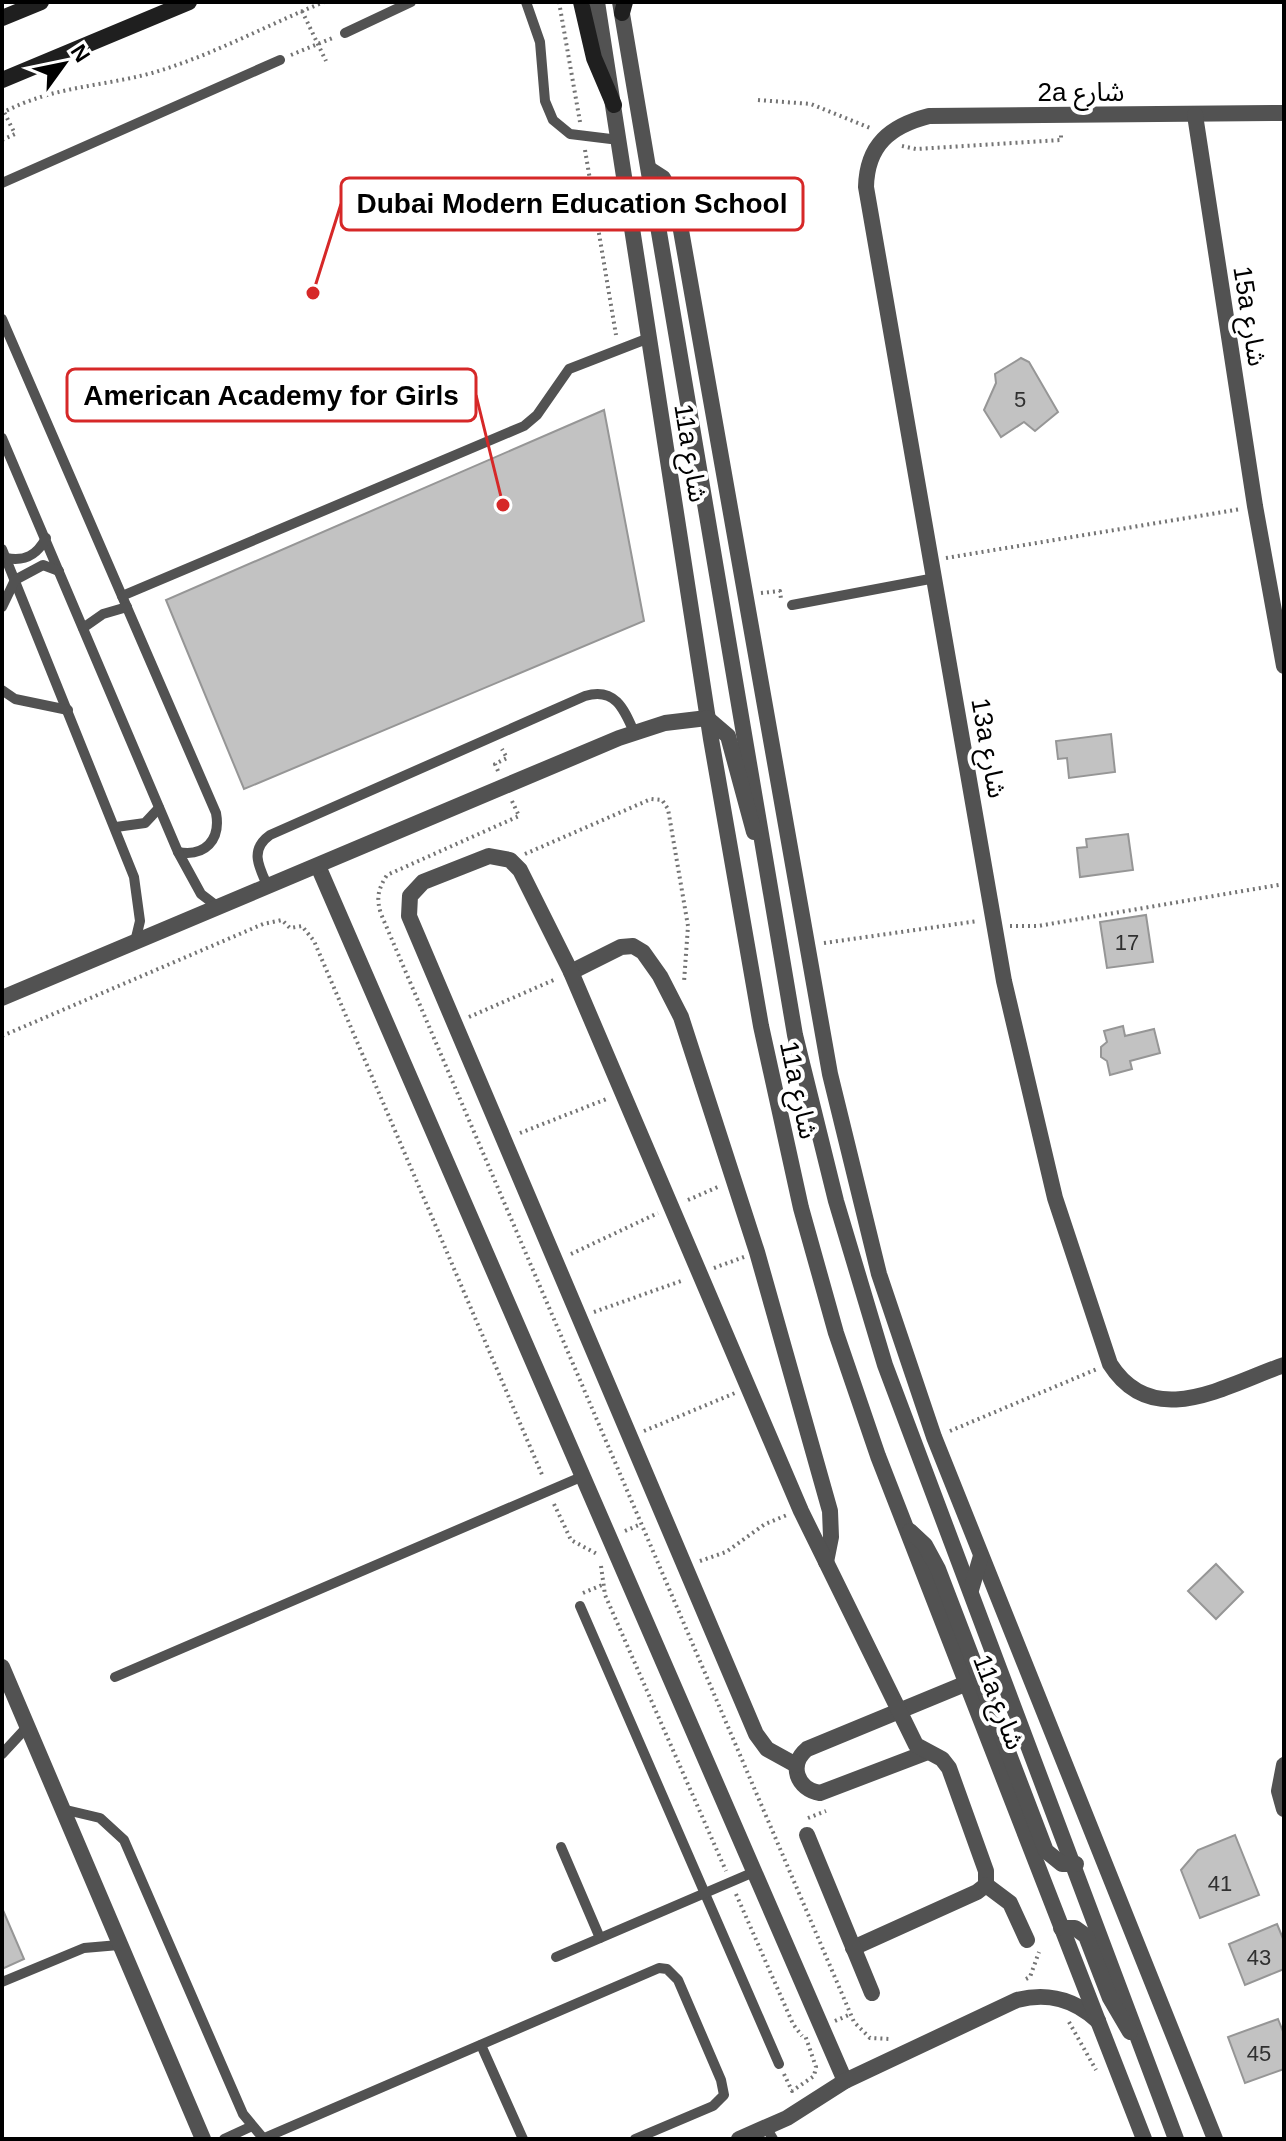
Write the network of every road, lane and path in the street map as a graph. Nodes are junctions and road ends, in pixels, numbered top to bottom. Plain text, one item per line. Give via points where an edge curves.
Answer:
1 (41, 2) edge
2 (324, 2) edge
3 (411, 2) edge
4 (526, 2) edge
5 (559, 2) edge
6 (581, 2) edge
7 (597, 2) edge
8 (182, 4) edge
9 (622, 6) edge
10 (302, 11) junction
11 (2, 18) edge
12 (345, 33) joint
13 (317, 44) junction
14 (280, 60) joint
15 (326, 61) dead end
16 (2, 80) edge
17 (614, 105) junction
18 (1284, 113) edge
19 (1195, 115) junction
20 (582, 136) junction
21 (884, 136) joint
22 (2, 140) edge
23 (619, 140) junction
24 (649, 169) junction
25 (2, 183) edge
26 (2, 319) edge
27 (649, 338) junction
28 (618, 348) junction
29 (2, 438) edge
30 (1255, 506) junction
31 (46, 538) junction
32 (4, 553) edge
33 (932, 560) junction
34 (59, 571) junction
35 (935, 578) junction
36 (15, 580) junction
37 (122, 596) junction
38 (792, 605) dead end
39 (2, 607) edge
40 (127, 607) junction
41 (83, 628) junction
42 (1284, 666) edge
43 (2, 690) edge
44 (68, 710) junction
45 (707, 718) junction
46 (634, 732) junction
47 (496, 736) junction
48 (506, 787) junction
49 (159, 808) junction
50 (116, 827) junction
51 (763, 843) junction
52 (178, 852) junction
53 (515, 864) junction
54 (318, 866) junction
55 (1284, 884) edge
56 (268, 887) junction
57 (218, 907) junction
58 (995, 923) junction
59 (135, 942) junction
60 (807, 946) junction
61 (571, 972) junction
62 (2, 998) edge
63 (676, 1006) junction
64 (455, 1023) junction
65 (2, 1036) edge
66 (622, 1093) junction
67 (505, 1139) junction
68 (733, 1180) junction
69 (671, 1207) junction
70 (757, 1252) junction
71 (557, 1260) junction
72 (699, 1274) junction
73 (582, 1317) junction
74 (1110, 1364) junction
75 (1284, 1365) edge
76 (748, 1387) junction
77 (632, 1436) junction
78 (934, 1437) junction
79 (581, 1477) junction
80 (549, 1491) junction
81 (801, 1511) junction
82 (906, 1527) junction
83 (981, 1556) junction
84 (826, 1562) junction
85 (687, 1566) junction
86 (971, 1590) junction
87 (580, 1606) dead end
88 (2, 1667) edge
89 (115, 1677) dead end
90 (967, 1683) junction
91 (898, 1711) junction
92 (27, 1727) junction
93 (925, 1753) junction
94 (2, 1754) edge
95 (796, 1765) junction
96 (1284, 1765) edge
97 (830, 1789) junction
98 (61, 1809) junction
99 (1284, 1809) edge
100 (807, 1835) joint
101 (561, 1847) dead end
102 (1076, 1864) junction
103 (754, 1872) junction
104 (731, 1882) junction
105 (986, 1885) junction
106 (704, 1893) junction
107 (1061, 1928) junction
108 (600, 1938) junction
109 (1035, 1941) joint
110 (119, 1945) junction
111 (853, 1948) junction
112 (556, 1957) dead end
113 (2, 1982) edge
114 (872, 1993) dead end
115 (1017, 2000) junction
116 (851, 2014) junction
117 (1066, 2018) dead end
118 (1098, 2021) junction
119 (821, 2027) junction
120 (802, 2036) junction
121 (893, 2039) dead end
122 (481, 2045) junction
123 (1143, 2049) junction
124 (779, 2064) joint
125 (1102, 2080) dead end
126 (845, 2081) junction
127 (250, 2127) junction
128 (770, 2133) edge
129 (262, 2138) edge
130 (205, 2139) edge
131 (224, 2139) edge
132 (523, 2139) edge
133 (635, 2139) edge
134 (739, 2139) edge
135 (1144, 2139) edge
136 (1176, 2139) edge
137 (1215, 2139) edge

1 - 11 main road
2 - 10 path
3 - 12 lane
4 - 20 lane via 540,42 548,111 561,128
5 - 20 path
6 - 17 main road via 594,58
7 - 17 street, 11a شارع
8 - 16 main road
9 - 24 street, 11a شارع
10 - 13 path
10 - 22 path via 154,72 23,102 4,112 15,134
12 - 13 path
13 - 14 path
13 - 15 path
14 - 25 lane
17 - 23 street, 11a شارع
18 - 19 street, 2a شارع
19 - 21 street, 2a شارع via 929,116
19 - 30 street, 15a شارع
20 - 23 lane
20 - 28 path
21 - 33 street, 13a شارع via 872,151 866,187
23 - 27 street, 11a شارع
24 - 51 street, 11a شارع
24 - 60 street, 11a شارع via 663,178 676,202
26 - 37 lane
27 - 28 lane
27 - 45 street, 11a شارع
28 - 37 lane via 569,369 524,426
29 - 31 lane
30 - 33 path
30 - 42 street, 15a شارع
31 - 32 lane via 25,558
31 - 34 lane
32 - 36 lane
33 - 35 street, 13a شارع
34 - 36 lane via 39,566
34 - 41 lane
35 - 38 lane
35 - 58 street, 13a شارع
36 - 39 lane
36 - 44 lane
37 - 40 lane
40 - 41 lane via 103,614
40 - 52 lane via 216,813 216,836 210,845 189,854
41 - 49 lane
43 - 44 lane via 15,699
44 - 50 lane
45 - 46 street
45 - 51 street via 728,736 749,821
45 - 82 street, 11a شارع via 761,1026 801,1208 836,1333
46 - 47 lane via 618,700 593,694
46 - 48 street
47 - 48 path via 507,758 495,764
47 - 56 lane via 262,840 256,858
48 - 54 street
48 - 116 path via 519,816 387,875 377,900
49 - 50 lane via 145,823
49 - 52 lane
50 - 59 lane via 139,899
51 - 86 street, 11a شارع via 795,1035 836,1201 885,1365
52 - 57 lane via 201,894
53 - 61 street
53 - 63 path via 531,850 651,799 662,800 668,809 688,926 684,989
53 - 64 street via 489,856 423,882 410,896 409,916
54 - 56 street
54 - 79 street
55 - 58 path via 1038,926
56 - 57 street
57 - 59 street
58 - 60 path via 962,921
58 - 74 street, 13a شارع via 1044,1155 1076,1270
59 - 62 street
60 - 78 street, 11a شارع via 860,1208
61 - 63 street via 633,946 651,962
61 - 64 path
61 - 66 street
63 - 68 street
64 - 67 street
65 - 80 path via 263,924 282,920 290,928 302,926 314,941
66 - 67 path
66 - 69 street
67 - 71 street
68 - 69 path
68 - 70 street
69 - 71 path
69 - 72 street
70 - 72 path
70 - 84 street via 830,1511
71 - 73 street
72 - 73 path
72 - 76 street
73 - 77 street
74 - 75 street via 1131,1389 1161,1401 1193,1397
74 - 78 path
76 - 77 path
76 - 81 street
77 - 85 street
78 - 83 street, 11a شارع
79 - 80 lane
79 - 103 street
80 - 89 lane
80 - 104 path via 571,1540 598,1555 605,1595
81 - 84 street
81 - 85 path via 765,1524 726,1552
82 - 90 street, 11a شارع
82 - 102 street via 933,1557 1046,1851 1062,1864
83 - 86 street
83 - 137 street, 11a شارع
84 - 91 street
85 - 95 street via 761,1742
86 - 102 street, 11a شارع
87 - 106 lane
88 - 92 street
90 - 91 street
90 - 107 street, 11a شارع
91 - 93 street
91 - 95 street via 807,1749
92 - 94 lane
92 - 98 street
93 - 97 street
93 - 105 street via 949,1768 986,1871
95 - 97 street via 805,1788 820,1793
96 - 99 street via 1279,1791
97 - 100 path via 837,1806 801,1821
98 - 110 street
98 - 127 lane via 100,1818 124,1840
100 - 111 street
101 - 108 lane
102 - 123 street, 11a شارع
103 - 104 lane
103 - 119 street
104 - 106 lane
104 - 120 path
105 - 109 street via 1010,1903
105 - 111 street
106 - 108 lane
106 - 124 lane
107 - 118 street, 11a شارع
107 - 123 street via 1075,1928 1086,1936 1117,2012
108 - 112 lane
109 - 115 path via 1030,1977 1011,1986
110 - 113 lane via 84,1948
110 - 130 street
111 - 114 street
115 - 118 street via 1042,1995 1067,2000
115 - 126 street
116 - 119 path
116 - 121 path via 864,2034
117 - 125 path
118 - 135 street, 11a شارع
119 - 120 path
119 - 126 street
120 - 124 path via 816,2067 814,2076 792,2091
122 - 129 lane
122 - 132 lane
122 - 133 lane via 652,1969 667,1969 684,1993 724,2095 713,2106
123 - 136 street, 11a شارع
126 - 128 street
127 - 129 lane
127 - 131 lane
128 - 134 street

